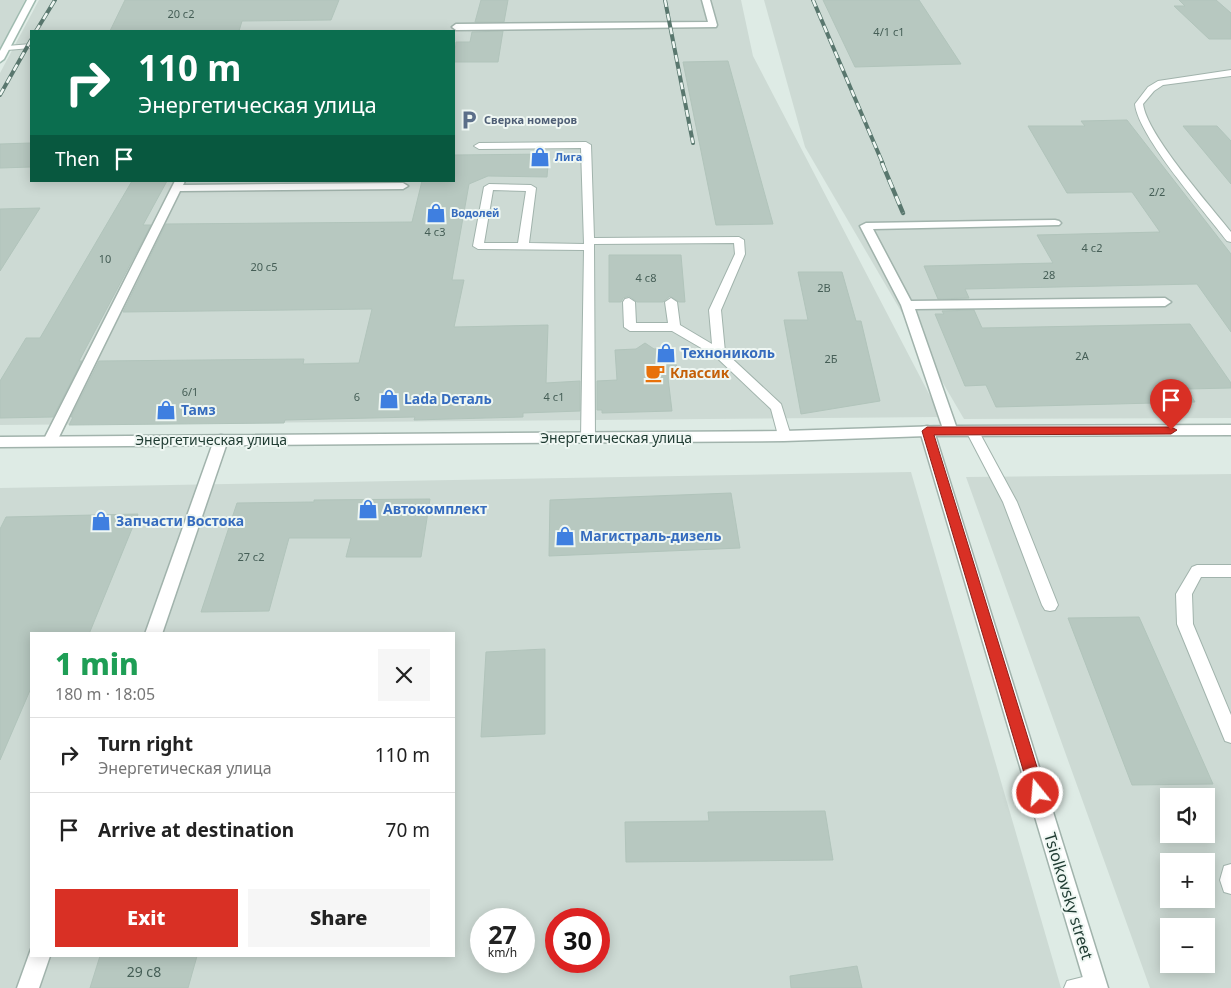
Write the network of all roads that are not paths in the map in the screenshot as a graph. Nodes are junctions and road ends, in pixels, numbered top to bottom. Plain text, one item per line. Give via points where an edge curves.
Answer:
1 (31, 0) edge
2 (706, 0) edge
3 (456, 27) dead end
4 (30, 46) edge
5 (7, 48) junction
6 (0, 60) edge
7 (1231, 73) edge
8 (480, 146) dead end
9 (179, 185) edge
10 (403, 186) dead end
11 (1055, 224) dead end
12 (1231, 239) edge
13 (627, 240) junction
14 (667, 240) junction
15 (589, 244) junction
16 (523, 246) junction
17 (626, 255) dead end
18 (667, 255) dead end
19 (629, 302) dead end
20 (671, 302) dead end
21 (1165, 302) dead end
22 (907, 305) junction
23 (674, 327) junction
24 (720, 353) junction
25 (1231, 430) edge
26 (927, 431) junction
27 (951, 431) junction
28 (972, 431) junction
29 (784, 436) junction
30 (588, 438) junction
31 (221, 440) junction
32 (0, 442) edge
33 (50, 442) junction
34 (1231, 571) edge
35 (1050, 605) dead end
36 (154, 632) edge
37 (1231, 735) edge
38 (1231, 873) edge
39 (1231, 885) edge
40 (39, 957) edge
41 (1096, 986) edge
42 (28, 988) edge
43 (1074, 988) edge

1 - 5 street
2 - 3 street via 714,26
4 - 5 lane
5 - 6 street
7 - 12 lane via 1161,83 1151,89 1139,104 1153,138
8 - 15 lane via 586,144
9 - 10 street
9 - 33 street
11 - 22 street via 866,226
13 - 14 lane
13 - 15 lane
13 - 17 lane
14 - 18 lane
14 - 24 lane via 739,240 740,254 715,310
15 - 16 lane
15 - 30 lane
16 - 16 lane via 531,188 489,187 478,246
19 - 23 lane via 630,327
20 - 23 lane
21 - 22 street
22 - 27 street
23 - 24 lane
24 - 29 lane via 778,407
25 - 28 street, Энергетическая улица
26 - 27 street, Энергетическая улица
26 - 29 street, Энергетическая улица
26 - 41 street, Tsiolkovsky street
27 - 28 street, Энергетическая улица
28 - 35 lane via 1010,502
29 - 30 street, Энергетическая улица
30 - 31 street, Энергетическая улица
31 - 33 street, Энергетическая улица
31 - 36 street
32 - 33 street, Энергетическая улица
34 - 37 lane via 1196,571 1184,594 1185,624
38 - 39 lane
40 - 42 street
41 - 43 lane

